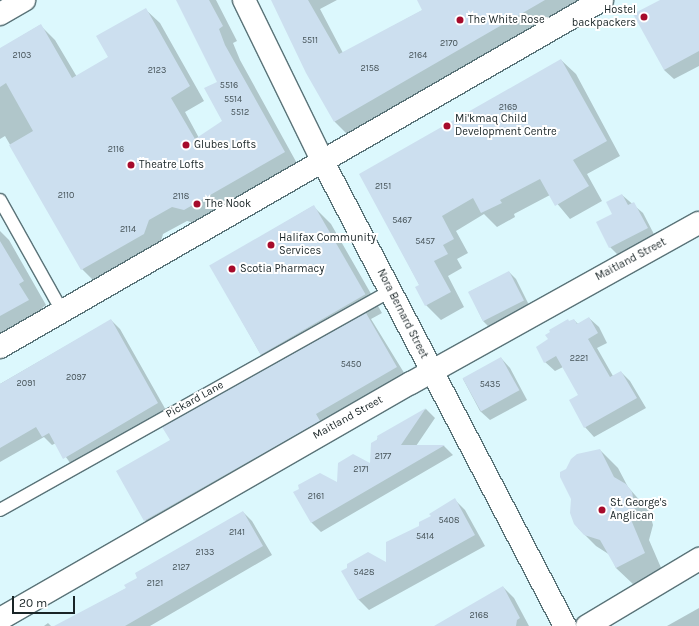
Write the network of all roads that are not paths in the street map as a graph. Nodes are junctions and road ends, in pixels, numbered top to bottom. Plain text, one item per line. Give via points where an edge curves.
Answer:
1 (24, 0) edge
2 (244, 0) edge
3 (602, 0) edge
4 (0, 14) edge
5 (322, 160) junction
6 (0, 200) edge
7 (699, 223) edge
8 (390, 291) junction
9 (62, 311) junction
10 (0, 347) edge
11 (432, 371) junction
12 (0, 510) edge
13 (699, 559) edge
14 (0, 619) edge
15 (564, 626) edge
16 (587, 626) edge

1 - 4 street
2 - 5 street, Nora Bernard Street
3 - 5 street
5 - 8 street, Nora Bernard Street
5 - 9 street
6 - 9 lane
7 - 11 street, Maitland Street
8 - 11 street, Nora Bernard Street
8 - 12 lane, Pickard Lane
9 - 10 street
11 - 14 street, Maitland Street
11 - 15 street, Nora Bernard Street
13 - 16 street

